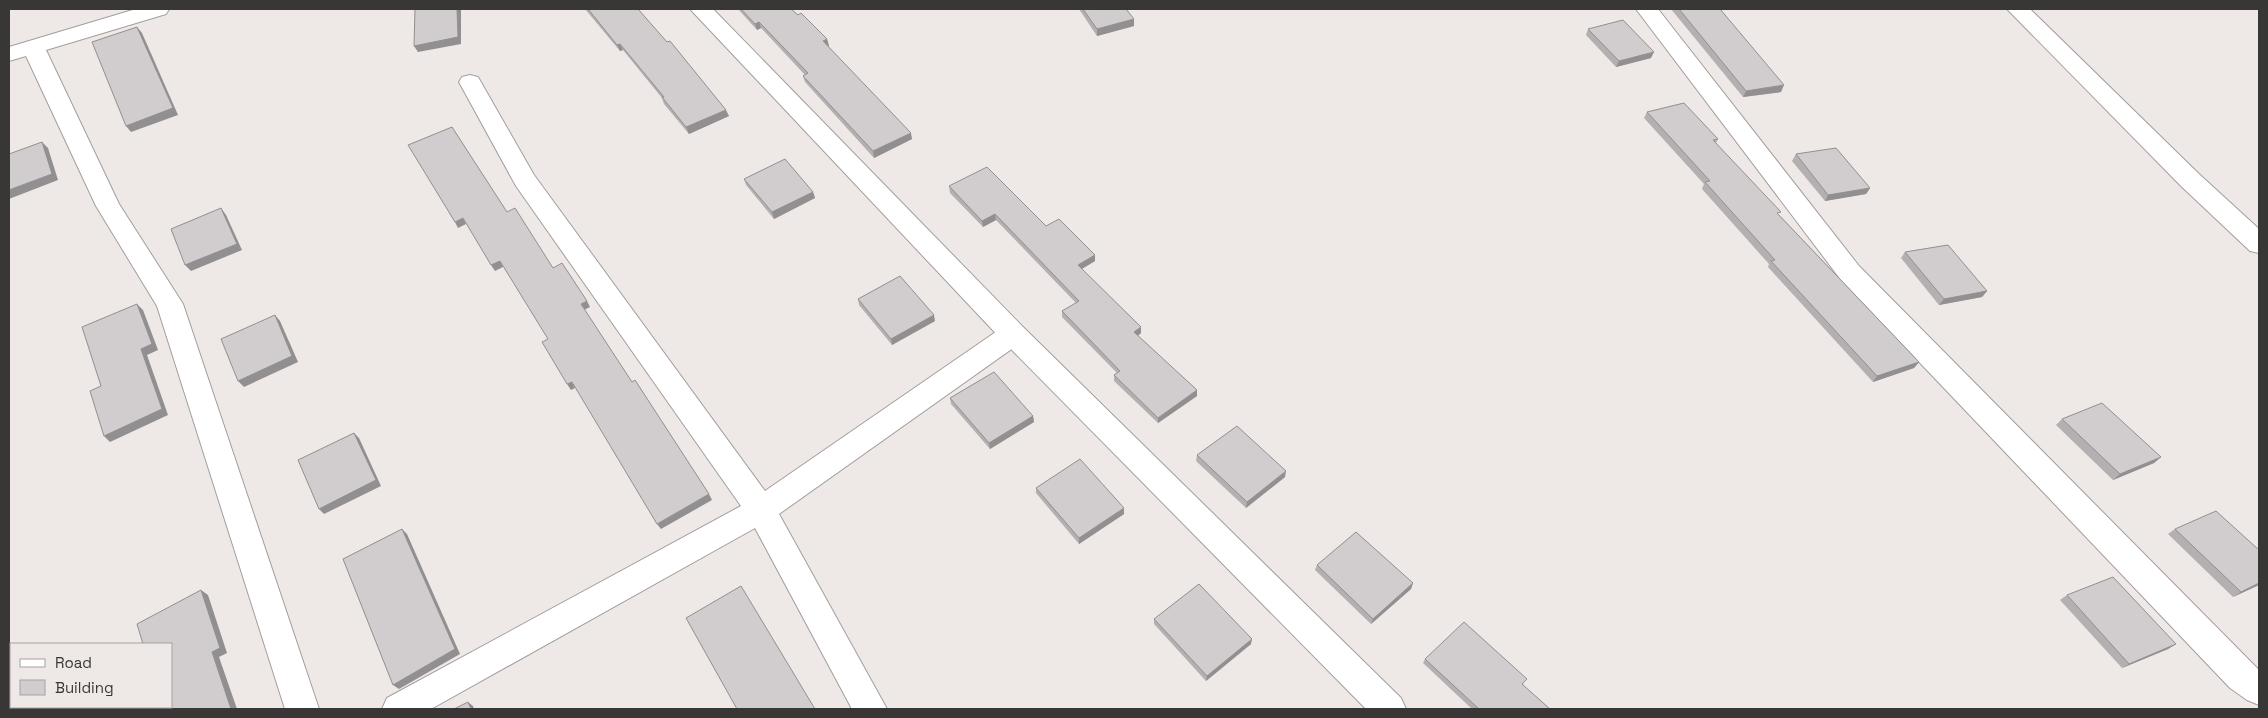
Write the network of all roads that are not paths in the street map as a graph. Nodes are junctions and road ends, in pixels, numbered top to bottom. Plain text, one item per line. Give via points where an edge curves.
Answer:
1 (158, 9) edge
2 (701, 9) edge
3 (1647, 9) edge
4 (2018, 9) edge
5 (21, 50) edge
6 (470, 82) dead end
7 (2259, 244) edge
8 (1013, 334) junction
9 (761, 510) junction
10 (2259, 689) edge
11 (302, 709) edge
12 (399, 709) edge
13 (870, 709) edge
14 (1389, 709) edge

1 - 5 street
2 - 8 street
3 - 10 street via 1850,273 2242,677
4 - 7 street
5 - 11 street via 108,206 170,304
6 - 9 street via 525,180
8 - 9 street
8 - 14 street
9 - 12 street
9 - 13 street

